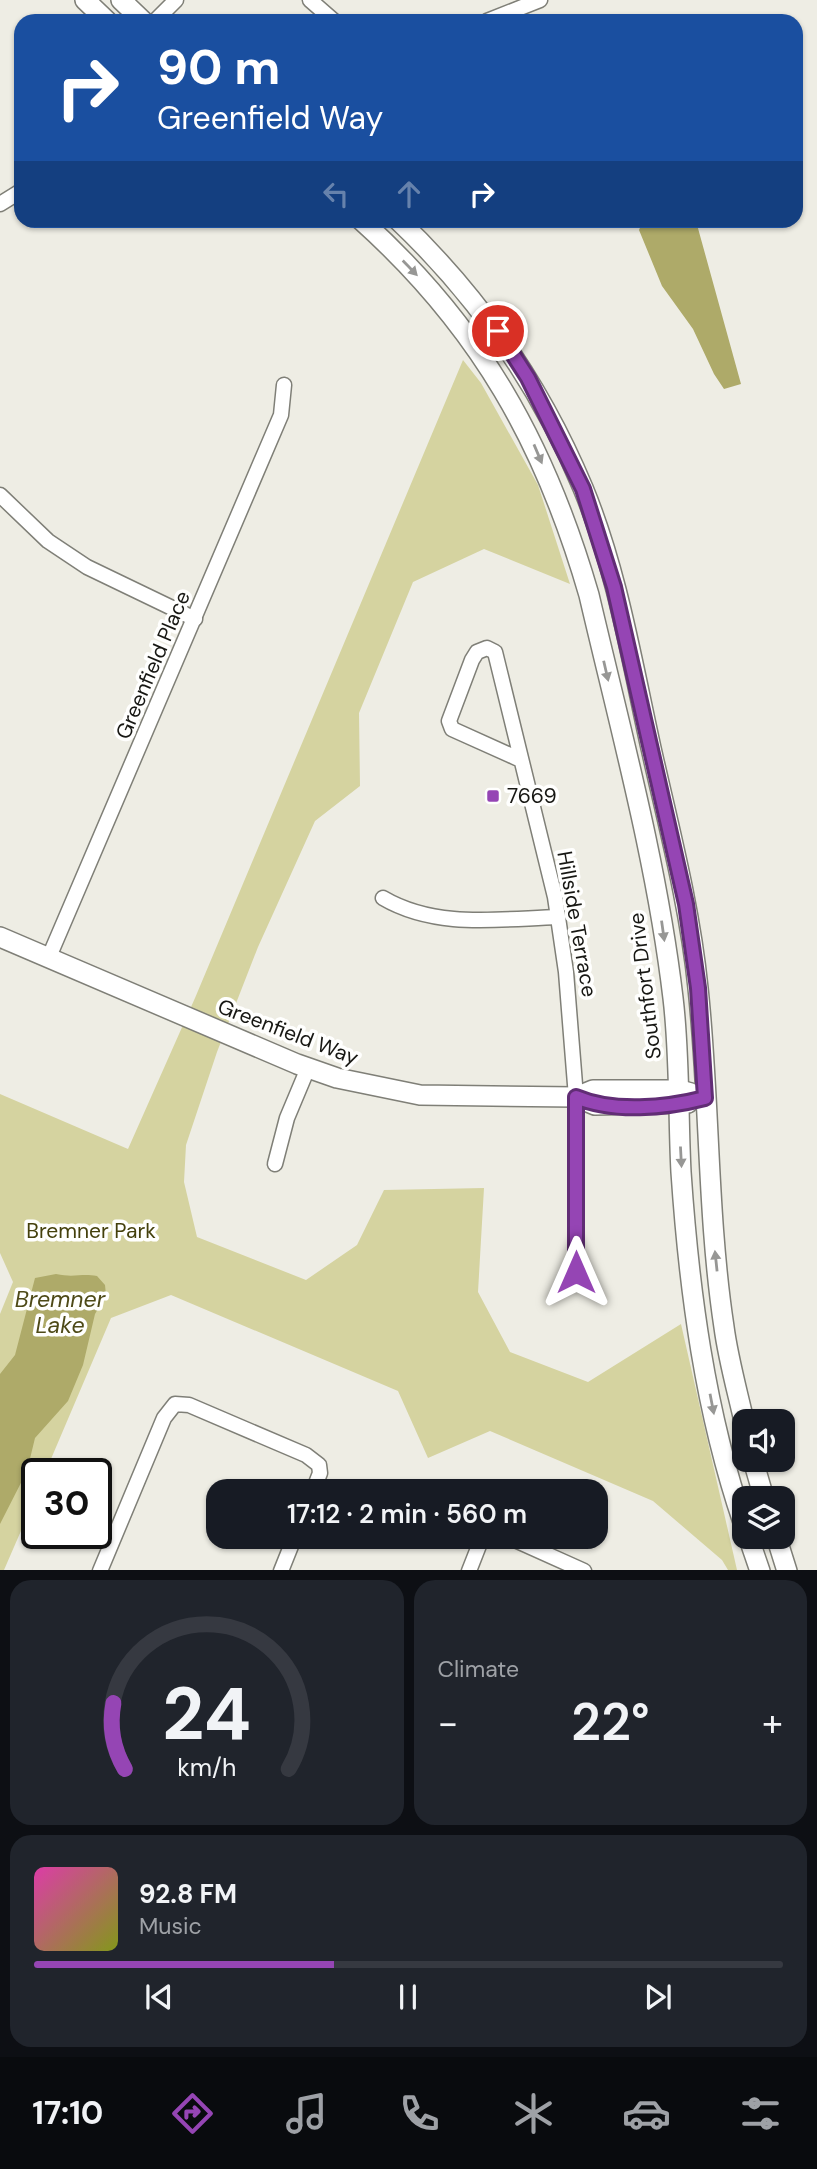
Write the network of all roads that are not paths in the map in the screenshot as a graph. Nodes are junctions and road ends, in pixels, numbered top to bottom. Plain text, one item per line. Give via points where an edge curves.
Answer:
1 (85, 0) edge
2 (121, 0) edge
3 (176, 0) edge
4 (310, 0) edge
5 (540, 0) edge
6 (100, 14) edge
7 (136, 14) edge
8 (162, 14) edge
9 (326, 14) edge
10 (505, 14) edge
11 (369, 228) edge
12 (406, 228) edge
13 (284, 385) dead end
14 (0, 495) edge
15 (195, 619) junction
16 (521, 760) junction
17 (383, 898) dead end
18 (558, 917) junction
19 (0, 937) edge
20 (49, 957) junction
21 (308, 1068) junction
22 (576, 1097) junction
23 (679, 1097) junction
24 (705, 1098) junction
25 (275, 1164) dead end
26 (576, 1272) dead end
27 (741, 1409) edge
28 (318, 1479) edge
29 (733, 1486) edge
30 (290, 1549) edge
31 (478, 1549) edge
32 (536, 1549) edge
33 (753, 1549) edge
34 (780, 1549) edge
35 (100, 1570) edge
36 (281, 1570) edge
37 (470, 1570) edge
38 (584, 1570) edge
39 (760, 1570) edge
40 (787, 1570) edge

1 - 6 main road
2 - 7 main road
3 - 8 street
4 - 9 street
5 - 10 street
11 -> 23 main road, Southfort Drive via 467,333 533,441 557,497 589,595 651,863 673,999
12 - 24 main road via 498,331 528,378 583,489 614,587 682,884 698,988
13 - 15 street, Greenfield Place via 281,415
14 - 15 street via 48,541 87,567
15 - 20 street, Greenfield Place
16 - 16 street, Hillside Terrace via 452,729 449,721 472,660 487,648 495,652
16 - 18 street, Hillside Terrace
17 - 18 street via 441,920
18 - 22 street, Hillside Terrace
19 - 20 main road, Greenfield Way
20 - 21 main road, Greenfield Way
21 - 22 main road, Greenfield Way via 420,1095
21 - 25 street via 287,1118
22 - 23 main road, Greenfield Way via 595,1105
22 - 26 street, Hillside Terrace
23 - 24 main road, Greenfield Way
23 -> 29 main road, Southfort Drive via 681,1173 699,1337
27 -> 24 main road via 724,1329
28 - 35 street via 319,1465 306,1455 189,1405 175,1404 164,1418
30 - 36 street
31 - 37 street
32 - 38 street
33 - 39 main road
34 - 40 main road

